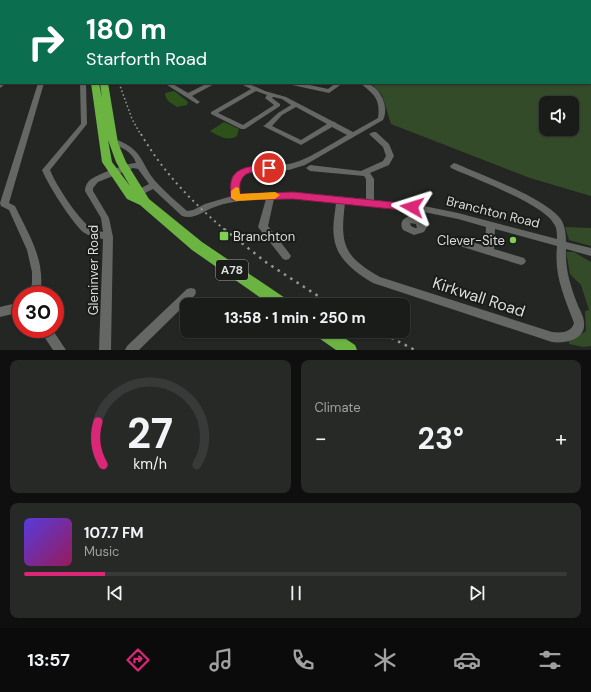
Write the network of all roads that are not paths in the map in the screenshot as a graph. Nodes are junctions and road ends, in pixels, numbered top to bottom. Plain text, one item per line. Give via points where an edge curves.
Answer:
1 (41, 84) edge
2 (83, 84) edge
3 (95, 84) edge
4 (104, 84) edge
5 (168, 84) edge
6 (211, 84) edge
7 (244, 84) edge
8 (298, 84) edge
9 (339, 84) edge
10 (364, 84) edge
11 (255, 89) junction
12 (272, 94) junction
13 (187, 96) junction
14 (197, 102) dead end
15 (297, 104) junction
16 (333, 123) junction
17 (373, 134) dead end
18 (353, 135) junction
19 (113, 141) junction
20 (454, 166) dead end
21 (310, 168) dead end
22 (142, 169) junction
23 (119, 171) junction
24 (366, 173) junction
25 (154, 185) junction
26 (271, 195) junction
27 (142, 197) junction
28 (236, 198) junction
29 (341, 200) junction
30 (370, 203) junction
31 (2, 206) edge
32 (412, 207) junction
33 (413, 220) dead end
34 (491, 224) junction
35 (108, 237) junction
36 (456, 241) dead end
37 (561, 243) junction
38 (489, 251) junction
39 (591, 252) edge
40 (286, 256) dead end
41 (521, 261) dead end
42 (36, 286) edge
43 (191, 292) dead end
44 (273, 298) edge
45 (12, 309) edge
46 (0, 312) edge
47 (51, 338) edge
48 (331, 338) edge
49 (136, 348) edge
50 (60, 350) edge
51 (105, 350) edge
52 (347, 350) edge

1 - 31 street
2 - 35 street via 84,124 46,170 84,228 94,234
3 - 23 highway, A78 via 107,162
4 - 19 highway, A78
5 - 13 street
6 - 13 street
7 - 11 street
8 - 9 street via 329,91
10 - 18 street via 376,93 383,110 381,119
11 - 12 street
11 - 12 street via 213,113 244,128 278,105 268,98
12 - 15 street
13 - 14 street
15 - 16 street
15 - 16 street via 267,126 301,143
16 - 18 street
17 - 24 street via 376,142 389,151 390,156 388,160
18 - 28 street via 302,163 243,172 236,180
19 - 22 street via 129,147
19 - 23 highway, A78
20 - 37 street, Kirkwall Road via 546,210 558,223
21 - 24 street via 322,167 357,174
22 - 23 street
22 - 25 street
23 - 27 highway, A78 via 131,196
23 - 35 street, Gleninver Road via 95,180 89,187 106,218
24 - 30 street via 370,179
25 - 27 street
25 - 28 street, Branchton Road via 186,214
26 - 28 street, Branchton Road
26 - 29 street, Branchton Road
26 - 40 street via 263,227
27 - 44 highway, A78 via 197,246
29 - 30 street, Branchton Road
29 - 37 street, Kirkwall Road via 338,240 348,258 367,274 378,280 552,338 563,339 576,332 579,323 561,268
30 - 32 street, Branchton Road
31 - 42 street via 12,208 35,258 38,276
32 - 33 street
32 - 34 street, Branchton Road
34 - 37 street, Branchton Road
34 - 38 street
35 - 51 street, Gleninver Road
36 - 38 street
37 - 39 street, Branchton Road
38 - 41 street
43 - 49 street
45 - 46 street
47 - 50 street
48 - 52 highway

